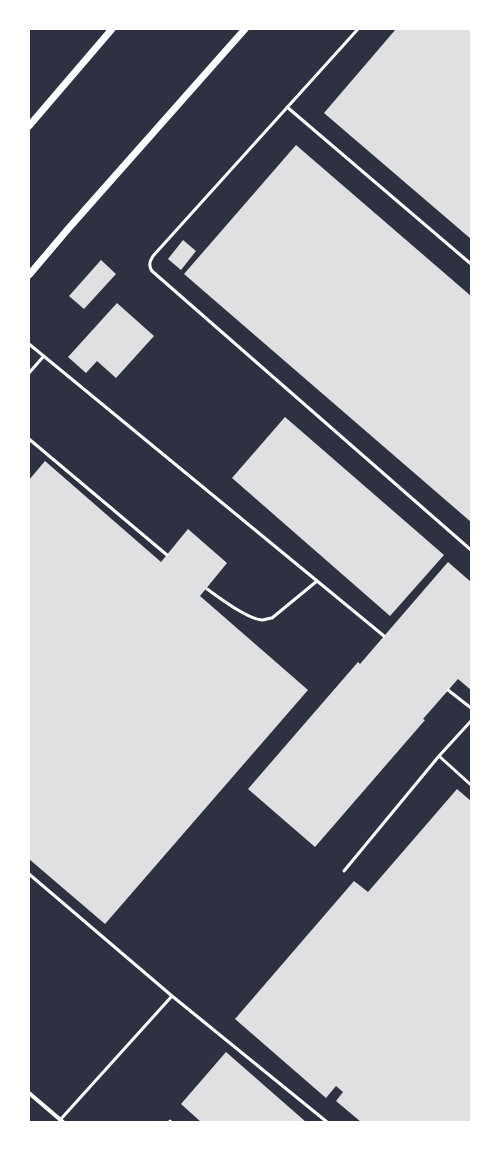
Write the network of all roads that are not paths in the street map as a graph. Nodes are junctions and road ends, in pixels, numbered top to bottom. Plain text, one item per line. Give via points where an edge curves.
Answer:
1 (112, 29) edge
2 (245, 29) edge
3 (358, 29) edge
4 (287, 107) junction
5 (29, 126) edge
6 (471, 264) edge
7 (29, 275) edge
8 (29, 344) edge
9 (43, 357) junction
10 (29, 373) edge
11 (29, 439) edge
12 (471, 550) edge
13 (167, 554) dead end
14 (317, 581) junction
15 (207, 589) dead end
16 (384, 636) dead end
17 (448, 690) dead end
18 (471, 708) edge
19 (471, 721) edge
20 (439, 756) junction
21 (471, 785) edge
22 (344, 871) dead end
23 (29, 874) edge
24 (172, 996) junction
25 (29, 1093) edge
26 (62, 1121) edge
27 (327, 1122) edge

1 - 5 street
2 - 7 street
3 - 4 lane
4 - 6 lane
4 - 12 lane via 153,256 150,267
8 - 9 lane
9 - 10 lane
9 - 14 lane
11 - 13 lane
14 - 15 lane via 272,618 262,620 238,610
14 - 16 lane
17 - 18 lane
19 - 20 lane
20 - 21 lane
20 - 22 lane
23 - 24 lane
24 - 26 lane
24 - 27 lane
25 - 26 street

